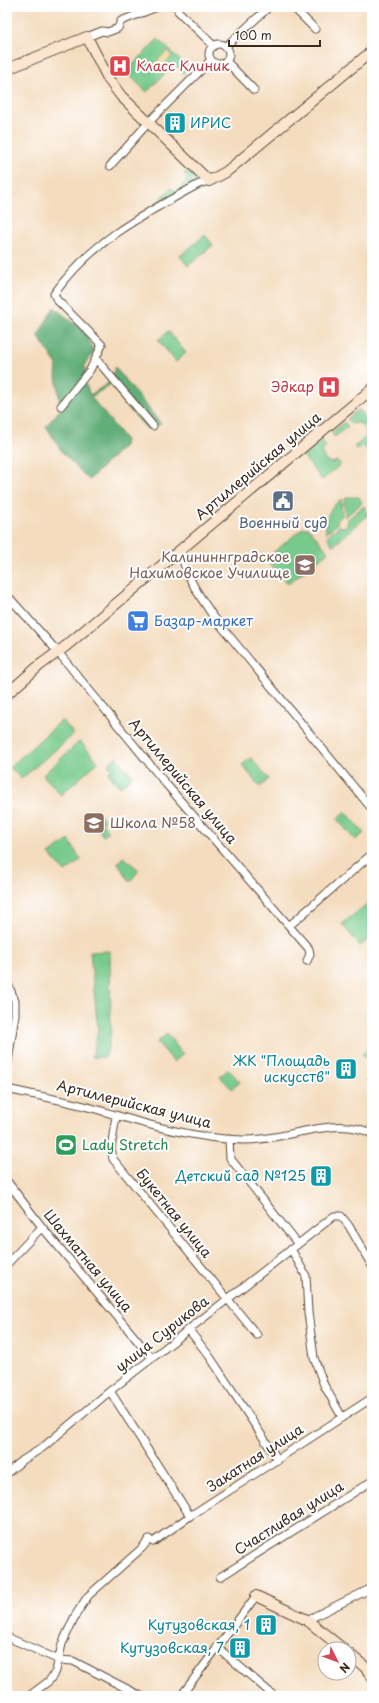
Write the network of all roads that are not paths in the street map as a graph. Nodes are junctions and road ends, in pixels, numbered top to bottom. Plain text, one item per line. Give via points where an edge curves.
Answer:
1 (157, 7) edge
2 (269, 7) edge
3 (293, 7) edge
4 (178, 11) dead end
5 (315, 29) dead end
6 (87, 37) junction
7 (214, 46) junction
8 (225, 47) junction
9 (372, 51) edge
10 (211, 60) junction
11 (226, 61) junction
12 (7, 69) edge
13 (254, 90) dead end
14 (149, 122) junction
15 (110, 166) dead end
16 (209, 182) junction
17 (96, 359) junction
18 (372, 389) edge
19 (61, 406) dead end
20 (153, 426) dead end
21 (181, 549) junction
22 (7, 595) edge
23 (58, 652) junction
24 (7, 694) edge
25 (372, 809) edge
26 (372, 854) edge
27 (289, 926) junction
28 (307, 961) dead end
29 (7, 982) edge
30 (7, 1068) edge
31 (7, 1089) edge
32 (116, 1116) junction
33 (372, 1134) edge
34 (229, 1139) junction
35 (7, 1181) edge
36 (42, 1227) junction
37 (297, 1243) junction
38 (291, 1249) junction
39 (7, 1264) edge
40 (372, 1266) edge
41 (227, 1299) junction
42 (189, 1330) junction
43 (257, 1336) dead end
44 (152, 1358) junction
45 (110, 1391) junction
46 (372, 1398) edge
47 (342, 1417) junction
48 (278, 1460) junction
49 (7, 1473) edge
50 (372, 1481) edge
51 (190, 1516) junction
52 (220, 1577) dead end
53 (372, 1588) edge
54 (256, 1596) joint
55 (307, 1620) junction
56 (7, 1637) edge
57 (333, 1641) edge
58 (217, 1647) junction
59 (59, 1660) junction
60 (357, 1660) edge
61 (372, 1677) edge
62 (29, 1696) edge
63 (141, 1696) edge
64 (181, 1696) edge
65 (274, 1696) edge

1 - 6 street via 121,21 118,28 108,32 102,30
2 - 8 street
3 - 5 street
4 - 7 street
6 - 12 street
6 - 14 street via 109,80 121,96
7 - 8 street via 218,44
7 - 10 street via 209,51
8 - 11 street via 228,55
9 - 16 street via 226,172
10 - 11 street via 218,64
10 - 14 street
11 - 13 street
14 - 15 street
14 - 16 street
16 - 17 street via 199,184 122,228 67,276 54,294 102,345
17 - 19 street
17 - 20 street
18 - 21 street, Артиллерийская улица
21 - 23 street, Артиллерийская улица
21 - 25 street via 191,583 213,616
22 - 23 street, Артиллерийская улица
23 - 24 street, Артиллерийская улица
23 - 27 street, Артиллерийская улица
26 - 27 street
27 - 28 street, Артиллерийская улица via 309,948
29 - 30 street via 15,1000 15,1016
31 - 32 street, Артиллерийская улица
32 - 34 street, Артиллерийская улица via 196,1135
32 - 41 street, Букетная улица via 110,1148 114,1159
33 - 34 street, Артиллерийская улица via 351,1126 337,1126 266,1140
34 - 37 street via 230,1158
35 - 36 street, Шахматная улица
36 - 39 street
36 - 44 street, Шахматная улица
37 - 38 street, улица Сурикова
37 - 40 street, улица Сурикова via 334,1216 341,1216
38 - 41 street, улица Сурикова
38 - 47 street via 306,1276 314,1358 324,1385
41 - 42 street, улица Сурикова
41 - 43 street, Букетная улица
42 - 44 street, улица Сурикова
42 - 48 street via 210,1357
44 - 45 street, улица Сурикова
45 - 49 street, улица Сурикова via 42,1448
45 - 51 street
46 - 47 street, Закатная улица
47 - 48 street, Закатная улица
48 - 51 street, Закатная улица
50 - 52 street, Счастливая улица
51 - 59 street, Закатная улица via 151,1540 88,1596 62,1644
53 - 55 street
54 - 55 street
54 - 58 street
55 - 57 street
56 - 59 street
58 - 64 street
58 - 65 street
59 - 62 street, Закатная улица via 56,1671 49,1681
59 - 63 street via 73,1661
60 - 61 street

